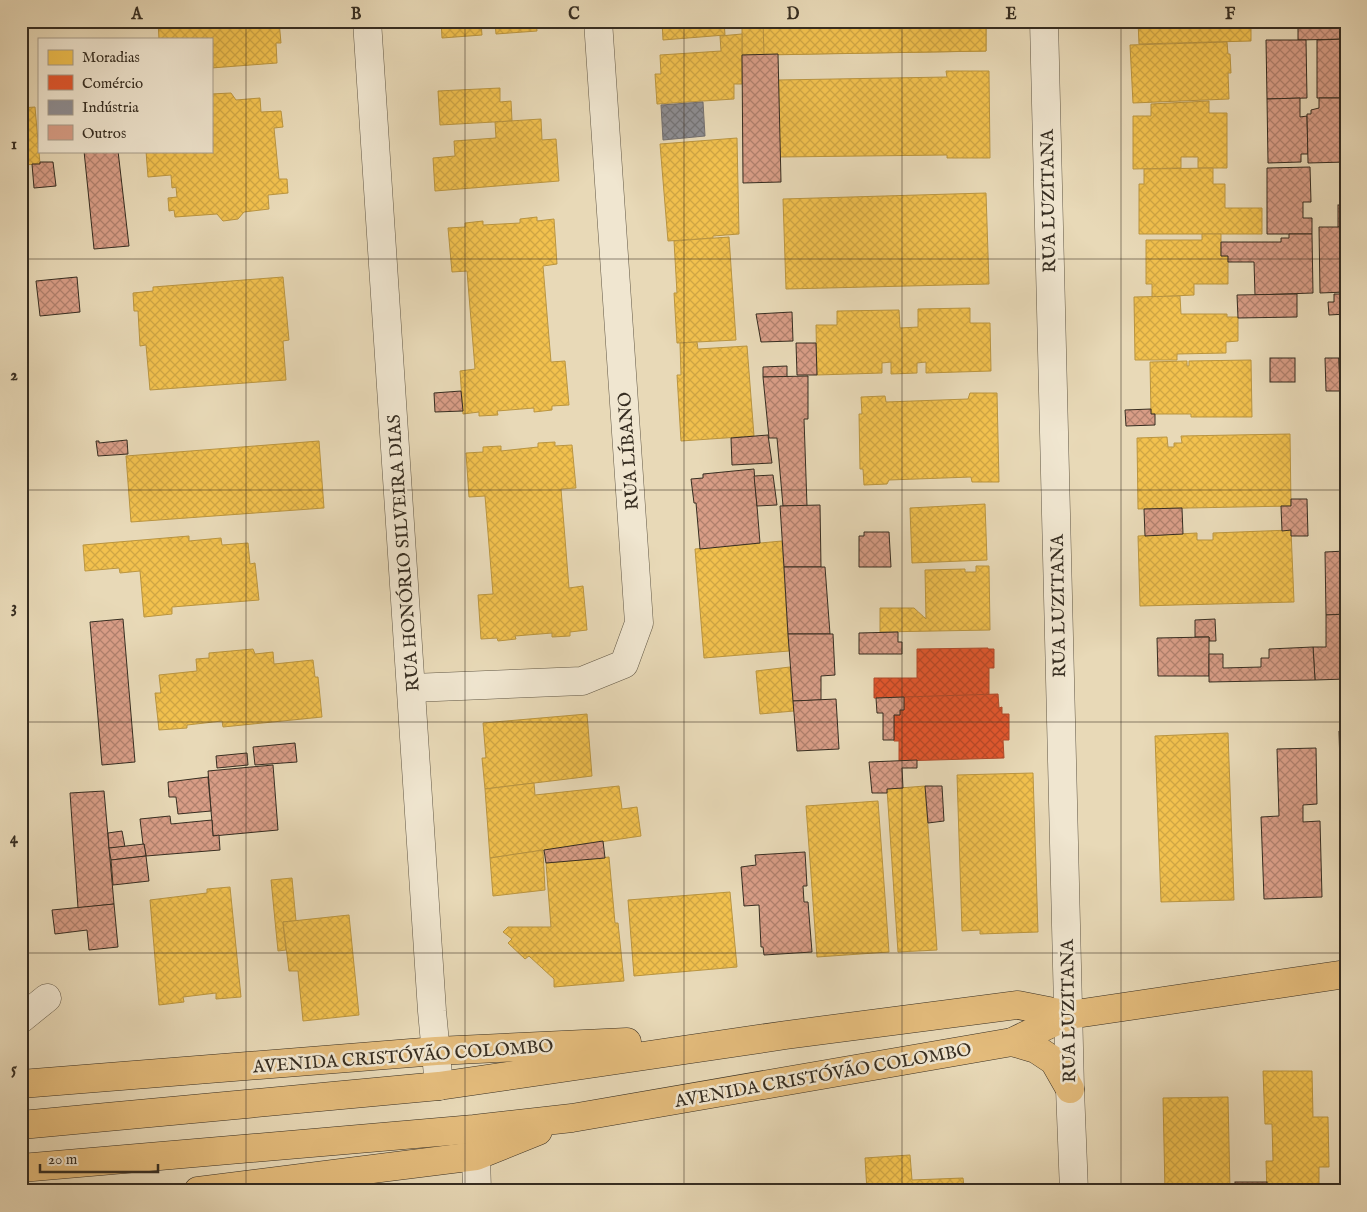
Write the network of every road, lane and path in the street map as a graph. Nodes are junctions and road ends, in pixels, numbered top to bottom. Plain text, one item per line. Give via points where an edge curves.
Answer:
1 (368, 21) edge
2 (598, 21) edge
3 (1044, 21) edge
4 (412, 688) junction
5 (1346, 974) edge
6 (47, 998) dead end
7 (1069, 1015) junction
8 (21, 1020) edge
9 (786, 1035) junction
10 (1012, 1042) junction
11 (436, 1051) junction
12 (21, 1084) edge
13 (439, 1086) junction
14 (1070, 1089) junction
15 (572, 1118) junction
16 (21, 1125) edge
17 (476, 1156) junction
18 (21, 1168) edge
19 (198, 1191) edge
20 (477, 1191) edge
21 (1074, 1191) edge

1 - 4 street, RUA HONÓRIO SILVEIRA DIAS
2 - 4 street, RUA LÍBANO via 639,623 624,664 582,681
3 - 7 street, RUA LUZITANA
4 - 11 street, RUA HONÓRIO SILVEIRA DIAS
5 - 7 main road, AVENIDA CRISTÓVÃO COLOMBO
6 - 8 street
7 - 9 main road, AVENIDA CRISTÓVÃO COLOMBO via 1018,1005
7 - 10 main road, AVENIDA CRISTÓVÃO COLOMBO
7 - 14 street, RUA LUZITANA
9 - 11 main road, AVENIDA CRISTÓVÃO COLOMBO
9 - 13 main road, AVENIDA CRISTÓVÃO COLOMBO
10 - 14 main road via 1036,1049 1054,1061
10 - 15 main road, AVENIDA CRISTÓVÃO COLOMBO
11 - 12 main road, AVENIDA CRISTÓVÃO COLOMBO
11 - 13 street, RUA HONÓRIO SILVEIRA DIAS
13 - 16 main road, AVENIDA CRISTÓVÃO COLOMBO
14 - 21 street, RUA LUZITANA
15 - 17 main road, AVENIDA CRISTÓVÃO COLOMBO
15 - 18 main road, AVENIDA CRISTÓVÃO COLOMBO
17 - 19 main road, AVENIDA CRISTÓVÃO COLOMBO
17 - 20 street

